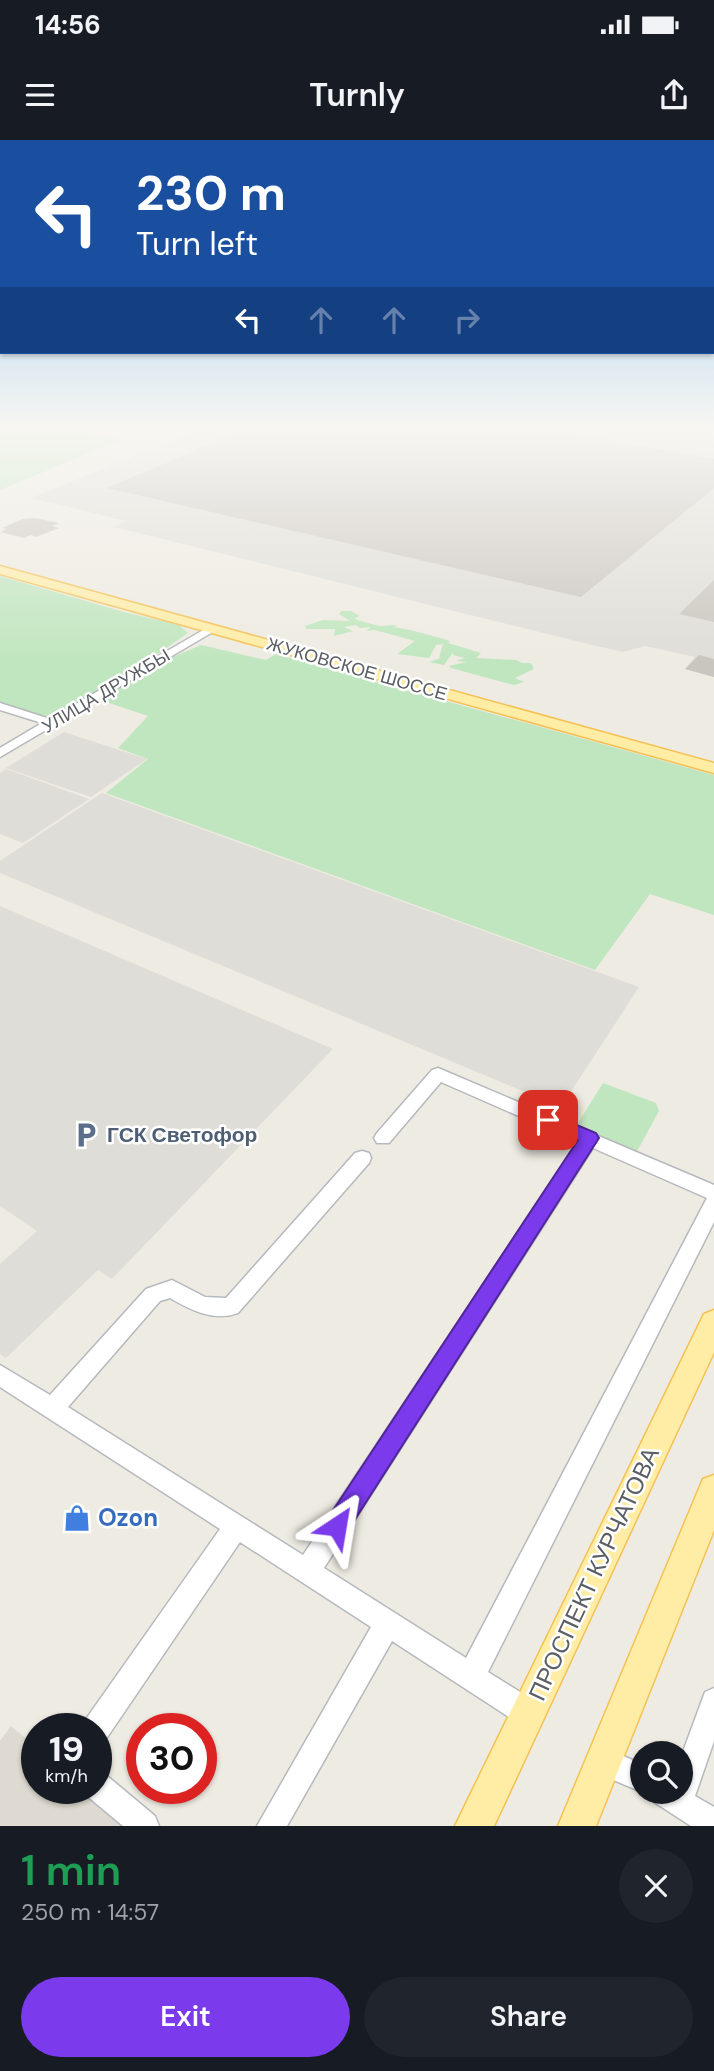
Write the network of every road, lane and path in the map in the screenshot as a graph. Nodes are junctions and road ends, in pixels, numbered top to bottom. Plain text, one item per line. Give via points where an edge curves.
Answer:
1 (0, 560) edge
2 (0, 570) edge
3 (132, 601) junction
4 (212, 628) junction
5 (321, 646) junction
6 (306, 655) junction
7 (525, 701) junction
8 (0, 706) edge
9 (512, 712) junction
10 (52, 723) junction
11 (0, 753) edge
12 (714, 754) edge
13 (714, 768) edge
14 (383, 1138) dead end
15 (590, 1138) junction
16 (362, 1158) dead end
17 (714, 1192) edge
18 (714, 1203) edge
19 (714, 1322) edge
20 (0, 1375) edge
21 (52, 1409) junction
22 (714, 1490) edge
23 (236, 1527) junction
24 (307, 1572) junction
25 (387, 1625) junction
26 (471, 1677) junction
27 (714, 1702) edge
28 (107, 1713) edge
29 (528, 1713) junction
30 (693, 1750) edge
31 (602, 1761) junction
32 (630, 1773) edge
33 (112, 1798) edge
34 (683, 1804) edge
35 (714, 1824) edge
36 (145, 1826) edge
37 (271, 1826) edge
38 (474, 1826) edge
39 (577, 1826) edge

1 - 3 main road, ЖУКОВСКОЕ ШОССЕ
2 - 3 main road, ЖУКОВСКОЕ ШОССЕ
3 - 4 main road, ЖУКОВСКОЕ ШОССЕ
3 - 5 main road, ЖУКОВСКОЕ ШОССЕ
4 - 6 main road, ЖУКОВСКОЕ ШОССЕ
4 - 10 street, УЛИЦА ДРУЖБЫ
5 - 6 main road
5 - 7 main road, ЖУКОВСКОЕ ШОССЕ
6 - 9 main road, ЖУКОВСКОЕ ШОССЕ
7 - 9 main road via 512,705
7 - 12 main road, ЖУКОВСКОЕ ШОССЕ
8 - 10 street
9 - 13 main road, ЖУКОВСКОЕ ШОССЕ
10 - 11 street, УЛИЦА ДРУЖБЫ
14 - 15 street via 438,1074
15 - 17 street
15 - 24 street
16 - 21 street via 230,1307 202,1306 172,1289 153,1296
18 - 26 street
19 - 29 main road, ПРОСПЕКТ КУРЧАТОВА
20 - 21 street
21 - 23 street
22 - 31 main road
23 - 24 street
23 - 28 street
24 - 25 street
25 - 26 street
25 - 37 street
26 - 29 street
27 - 30 street
29 - 38 main road, ПРОСПЕКТ КУРЧАТОВА
31 - 32 street
31 - 39 main road
33 - 36 street
34 - 35 street

